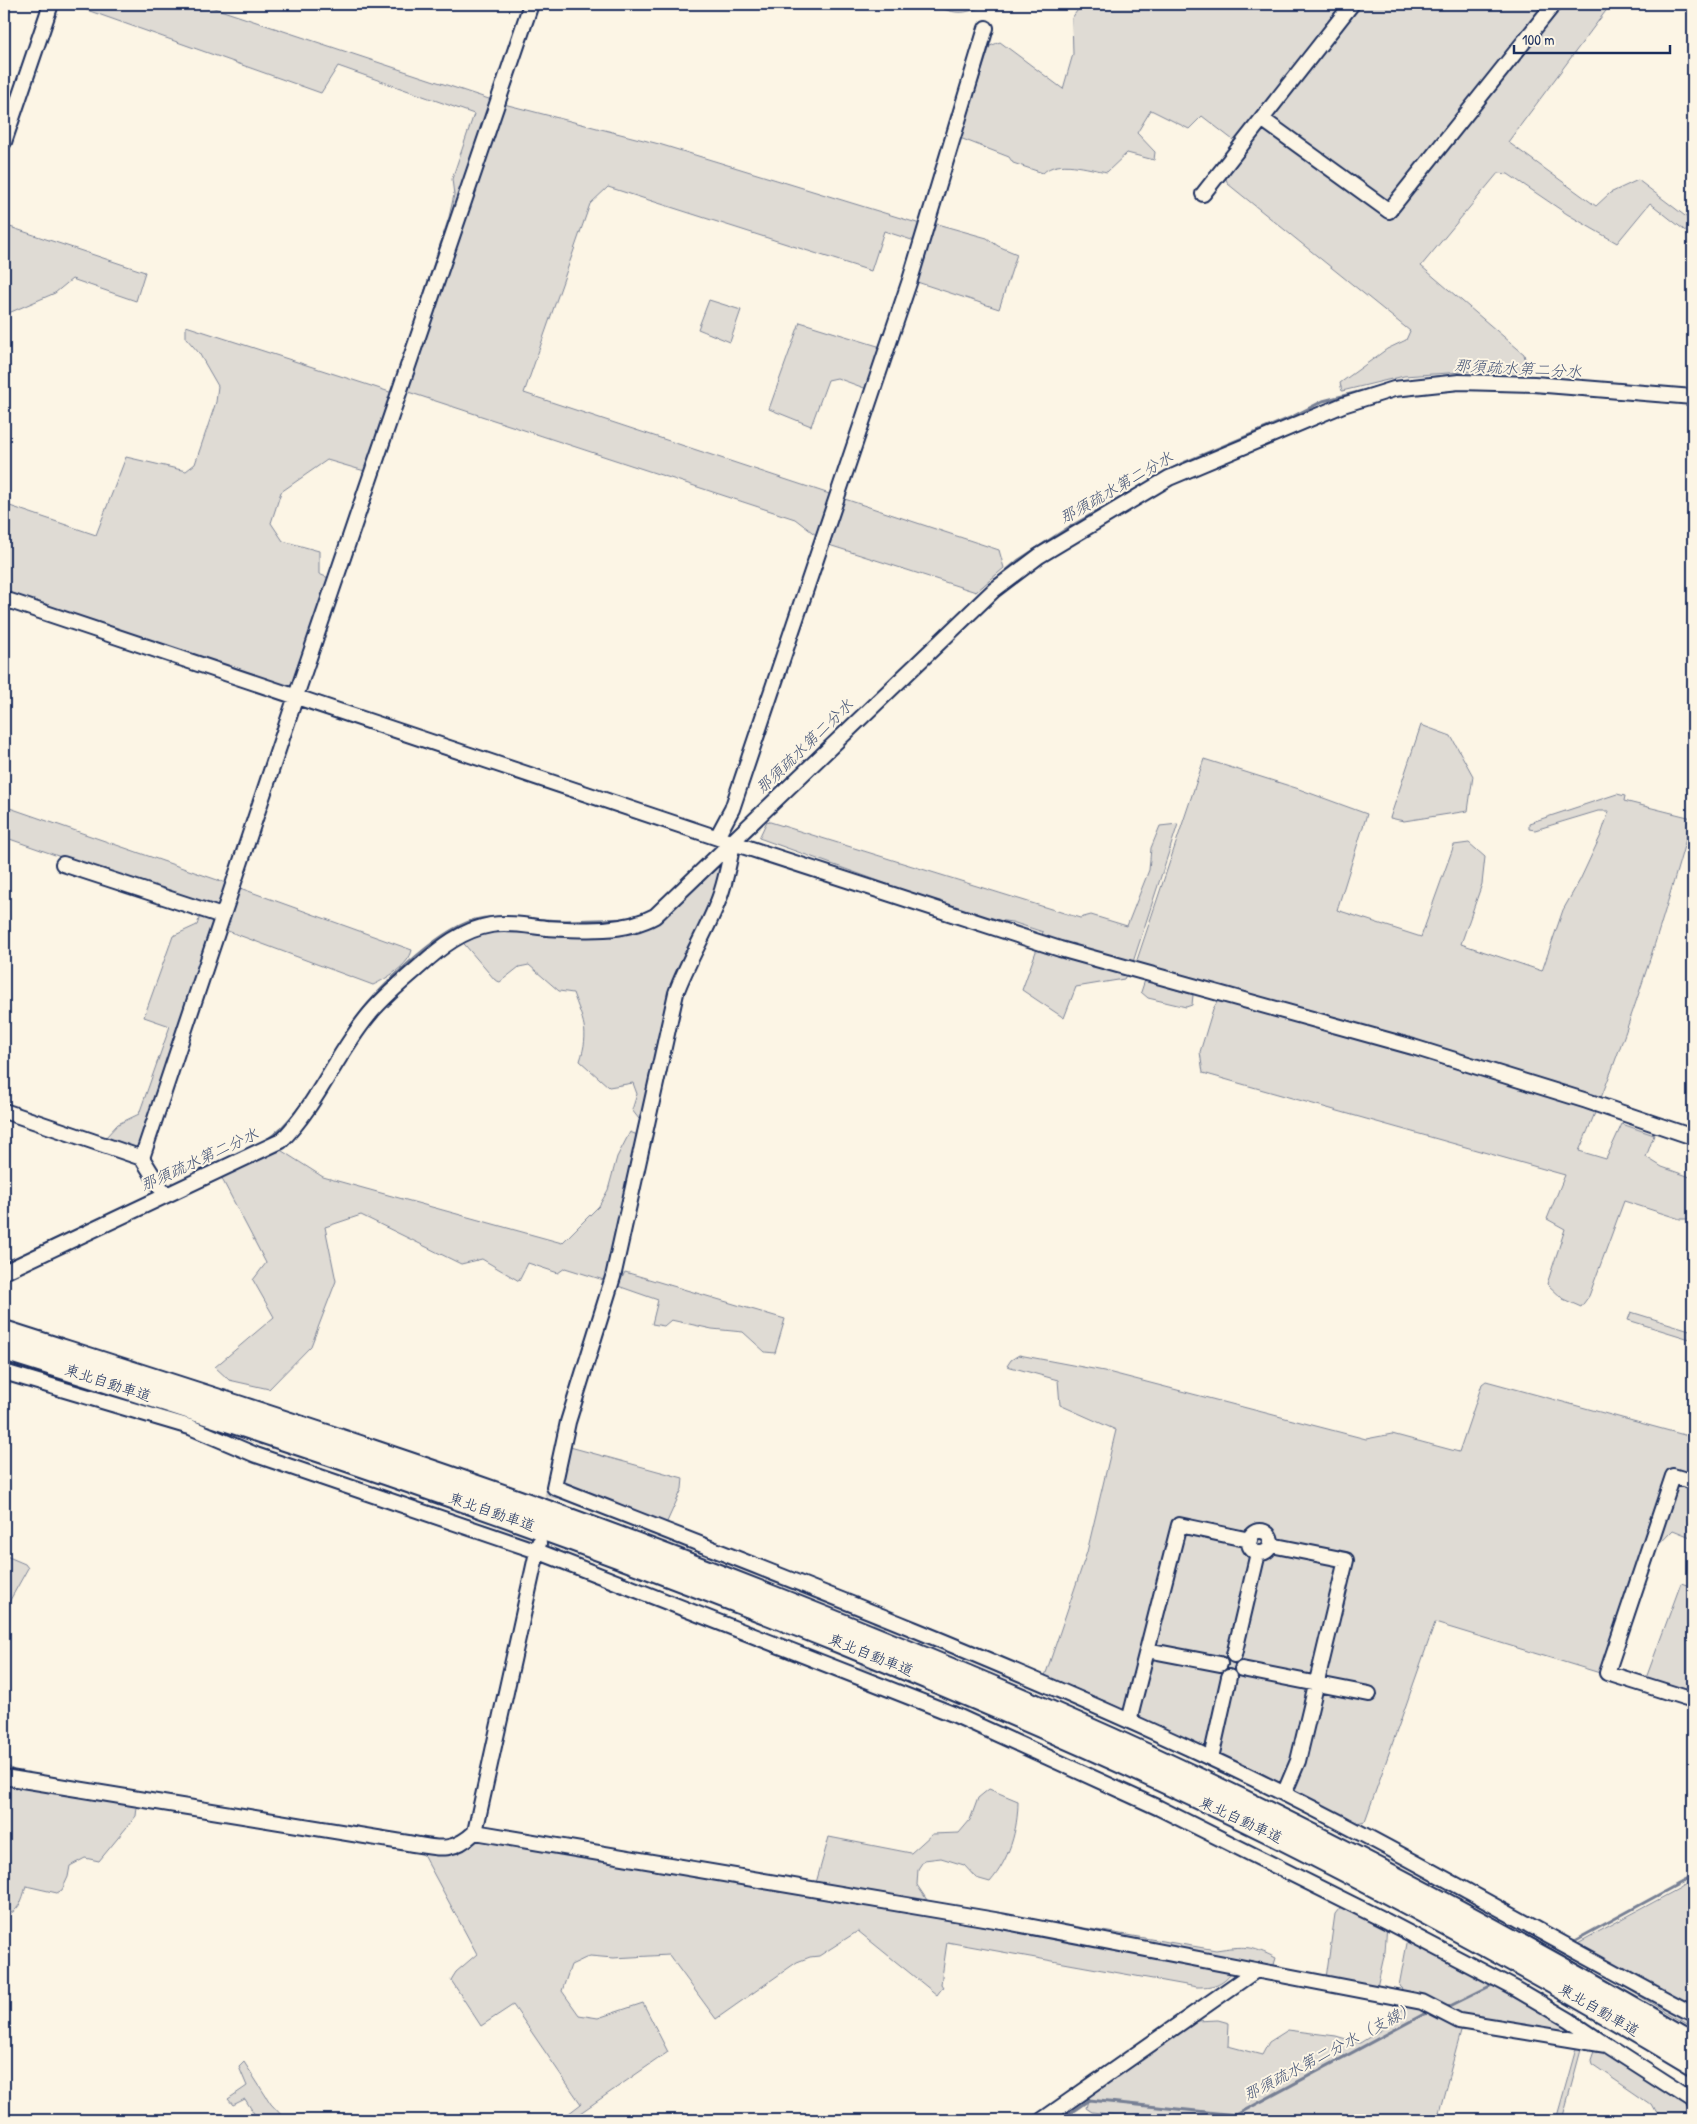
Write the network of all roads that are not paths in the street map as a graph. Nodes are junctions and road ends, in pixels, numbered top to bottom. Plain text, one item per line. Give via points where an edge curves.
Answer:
1 (51, 4) edge
2 (531, 4) edge
3 (1352, 4) edge
4 (1554, 4) edge
5 (986, 28) dead end
6 (1262, 119) junction
7 (4, 142) edge
8 (1203, 194) dead end
9 (1693, 396) edge
10 (4, 599) edge
11 (296, 696) junction
12 (717, 837) junction
13 (733, 843) junction
14 (63, 864) dead end
15 (222, 916) junction
16 (4, 1111) edge
17 (1693, 1137) edge
18 (142, 1158) junction
19 (165, 1195) junction
20 (4, 1272) edge
21 (4, 1331) edge
22 (4, 1350) edge
23 (4, 1372) edge
24 (1693, 1482) edge
25 (1250, 1540) junction
26 (1271, 1545) junction
27 (538, 1547) junction
28 (1258, 1553) junction
29 (1147, 1650) junction
30 (1234, 1655) junction
31 (1220, 1664) junction
32 (1242, 1669) junction
33 (1229, 1677) junction
34 (1316, 1684) junction
35 (1369, 1694) dead end
36 (1693, 1700) edge
37 (1129, 1721) junction
38 (1211, 1758) junction
39 (4, 1777) edge
40 (1284, 1794) junction
41 (475, 1832) junction
42 (1256, 1971) junction
43 (1693, 2014) edge
44 (1693, 2043) edge
45 (1606, 2045) junction
46 (1693, 2065) edge
47 (1693, 2101) edge
48 (1042, 2120) edge

1 - 7 street
2 - 11 street
3 - 6 street
4 - 6 street via 1389,211
5 - 12 street via 910,280 732,809
6 - 8 street
9 - 13 street via 1459,382 1394,389 1344,404 1169,478 1039,556 994,590
10 - 11 street
11 - 12 street
11 - 15 street
12 - 13 street
13 - 17 street via 1060,949 1413,1046
13 - 19 street via 655,916 644,922 600,929 492,924 453,939 438,949 367,1016 300,1120 281,1141
13 - 37 street via 719,899 676,993 613,1277 568,1422 554,1488 1028,1676
14 - 15 street
15 - 18 street
16 - 18 street
18 - 19 street
19 - 20 street
21 - 44 highway, 東北自動車道 via 318,1432 530,1506 673,1557 947,1667 1275,1816 1496,1932
22 - 46 highway, 東北自動車道 via 312,1449 525,1523 668,1574 942,1684 1069,1739 1277,1837 1498,1953
23 - 27 street via 190,1427 256,1455
24 - 36 street via 1673,1476 1607,1673
25 - 26 street via 1255,1533 1264,1532 1269,1536
25 - 28 street via 1250,1547
25 - 29 street via 1179,1525
26 - 28 street via 1267,1552
26 - 34 street via 1346,1560
27 - 41 street
27 - 45 street via 865,1674 1233,1844 1516,1988
28 - 30 street
29 - 31 street
29 - 37 street
30 - 31 street via 1224,1657
30 - 32 street via 1241,1660
31 - 33 street via 1223,1674
32 - 33 street via 1236,1676
32 - 34 street
33 - 38 street
34 - 35 street
34 - 40 street via 1298,1761
37 - 38 street
38 - 40 street
39 - 41 street via 433,1847 457,1846
40 - 43 street
41 - 42 street via 1001,1920
42 - 45 street via 1422,2002 1459,2021
42 - 48 street
45 - 47 street

